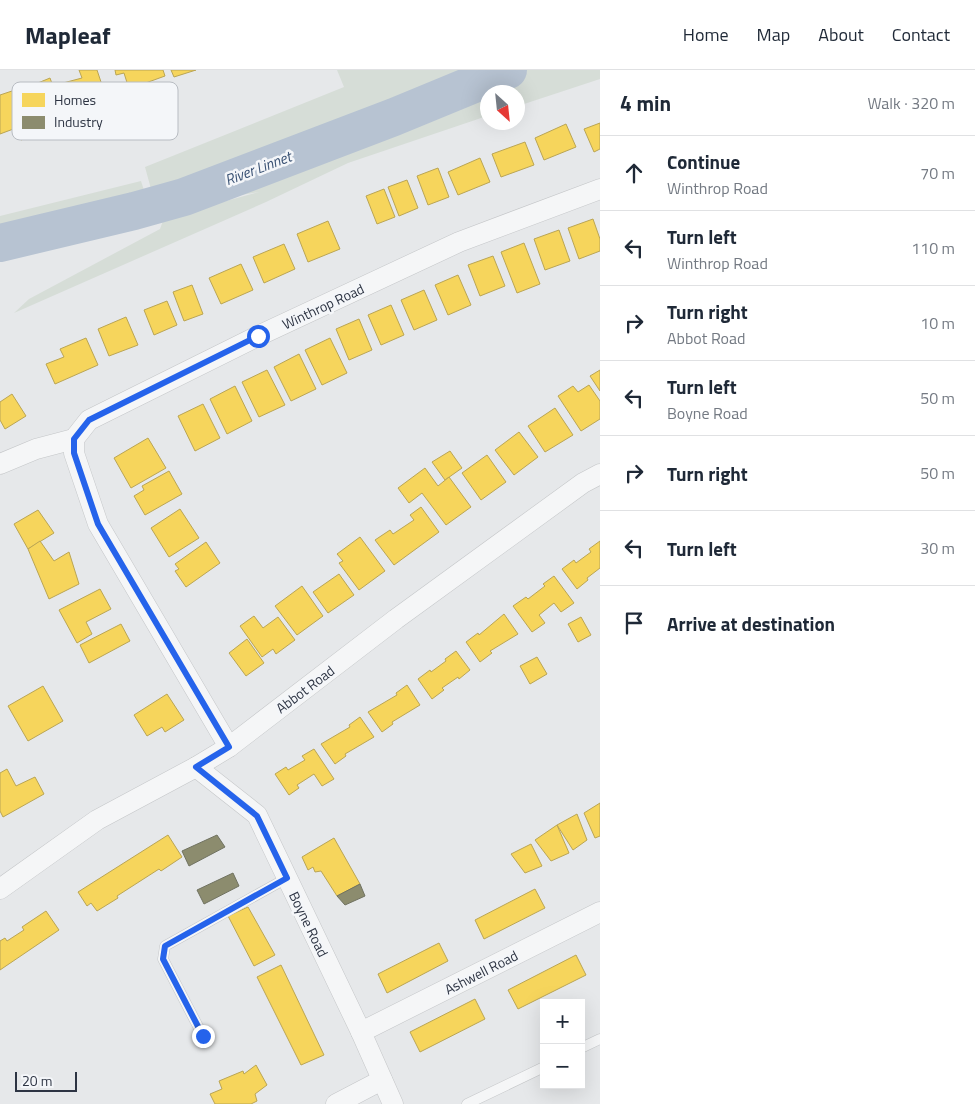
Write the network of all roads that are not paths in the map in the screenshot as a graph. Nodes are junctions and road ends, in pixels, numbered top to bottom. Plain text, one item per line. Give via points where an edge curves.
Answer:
1 (600, 189) edge
2 (74, 439) junction
3 (0, 464) edge
4 (600, 474) edge
5 (229, 747) junction
6 (196, 767) junction
7 (287, 878) junction
8 (0, 889) edge
9 (600, 912) edge
10 (361, 1032) junction
11 (203, 1036) dead end
12 (600, 1039) edge
13 (585, 1046) edge
14 (540, 1069) edge
15 (382, 1080) junction
16 (336, 1104) edge
17 (393, 1104) edge
18 (467, 1104) edge

1 - 2 street, Winthrop Road via 459,242 258,336 89,420
2 - 3 street via 36,449
2 - 5 street via 76,458 98,524
4 - 5 street, Abbot Road via 583,483 396,620
5 - 6 street, Abbot Road
6 - 7 street, Boyne Road via 257,816
6 - 8 street, Abbot Road via 98,820
7 - 10 street, Boyne Road
7 - 11 lane via 165,946 163,959
9 - 10 street, Ashwell Road
10 - 15 street, Boyne Road
12 - 13 lane
14 - 18 lane
15 - 16 street
15 - 17 street, Boyne Road

